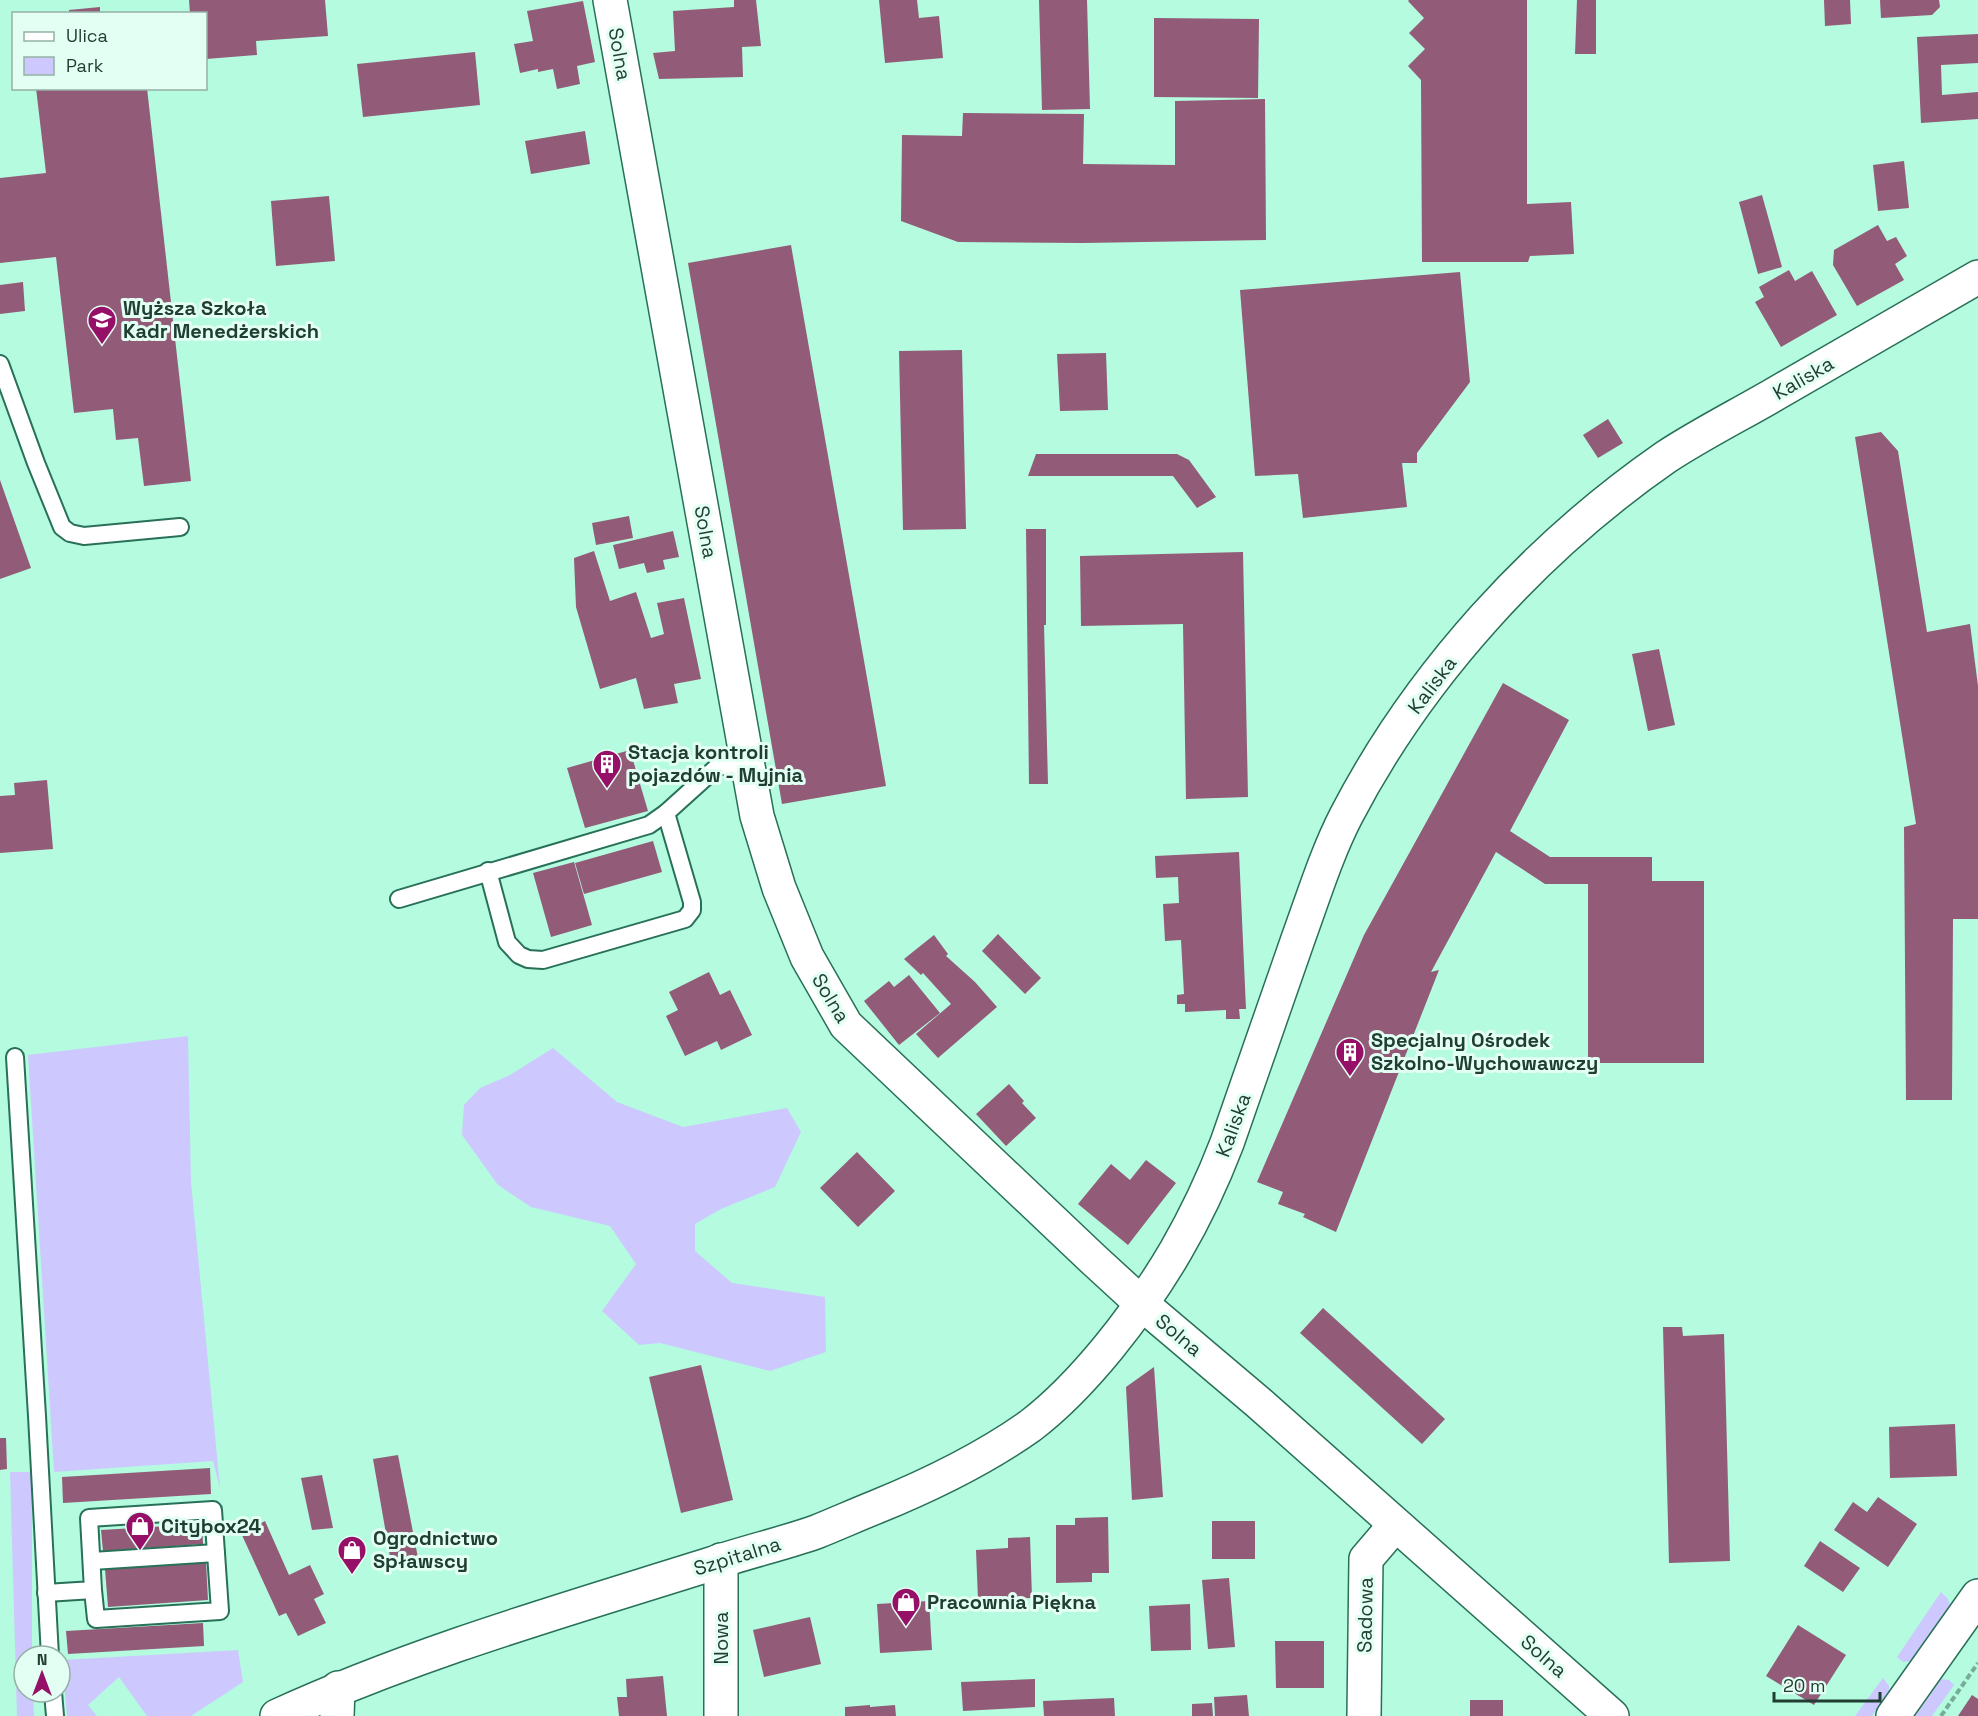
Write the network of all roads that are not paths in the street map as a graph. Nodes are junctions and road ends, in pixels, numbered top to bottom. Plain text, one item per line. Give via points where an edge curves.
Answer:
1 (610, 0) edge
2 (1978, 277) edge
3 (0, 364) edge
4 (180, 527) dead end
5 (747, 762) junction
6 (666, 813) junction
7 (488, 871) junction
8 (399, 898) dead end
9 (15, 1057) dead end
10 (1142, 1304) junction
11 (1395, 1525) junction
12 (216, 1553) junction
13 (721, 1560) junction
14 (92, 1561) junction
15 (93, 1590) junction
16 (46, 1593) junction
17 (1978, 1596) edge
18 (49, 1644) edge
19 (338, 1702) edge
20 (277, 1716) edge
21 (721, 1716) edge
22 (1364, 1716) edge
23 (1612, 1716) edge
24 (1893, 1716) edge

1 - 5 street, Solna
2 - 10 street, Kaliska via 1669,456 1613,496 1490,611 1389,744 1345,819 1214,1177 1192,1224
3 - 4 lane via 62,527 84,536
5 - 6 lane via 717,767
5 - 10 street, Solna via 756,816 779,888 807,957 846,1025
6 - 7 lane via 649,825
6 - 7 lane via 692,902 692,910 685,919 543,960 528,959 507,942
7 - 8 lane
9 - 16 lane
10 - 11 street, Solna
10 - 13 street, Szpitalna via 1071,1390 1031,1425 976,1461 925,1487 816,1532
11 - 22 street, Sadowa via 1366,1559
11 - 23 street, Solna
12 - 14 lane
12 - 14 lane via 213,1510 89,1518
12 - 15 lane via 220,1611 96,1619
13 - 19 street, Szpitalna via 415,1659
13 - 21 street, Nowa
14 - 15 lane
15 - 16 lane
16 - 18 lane
17 - 24 street
19 - 20 street, Szpitalna

